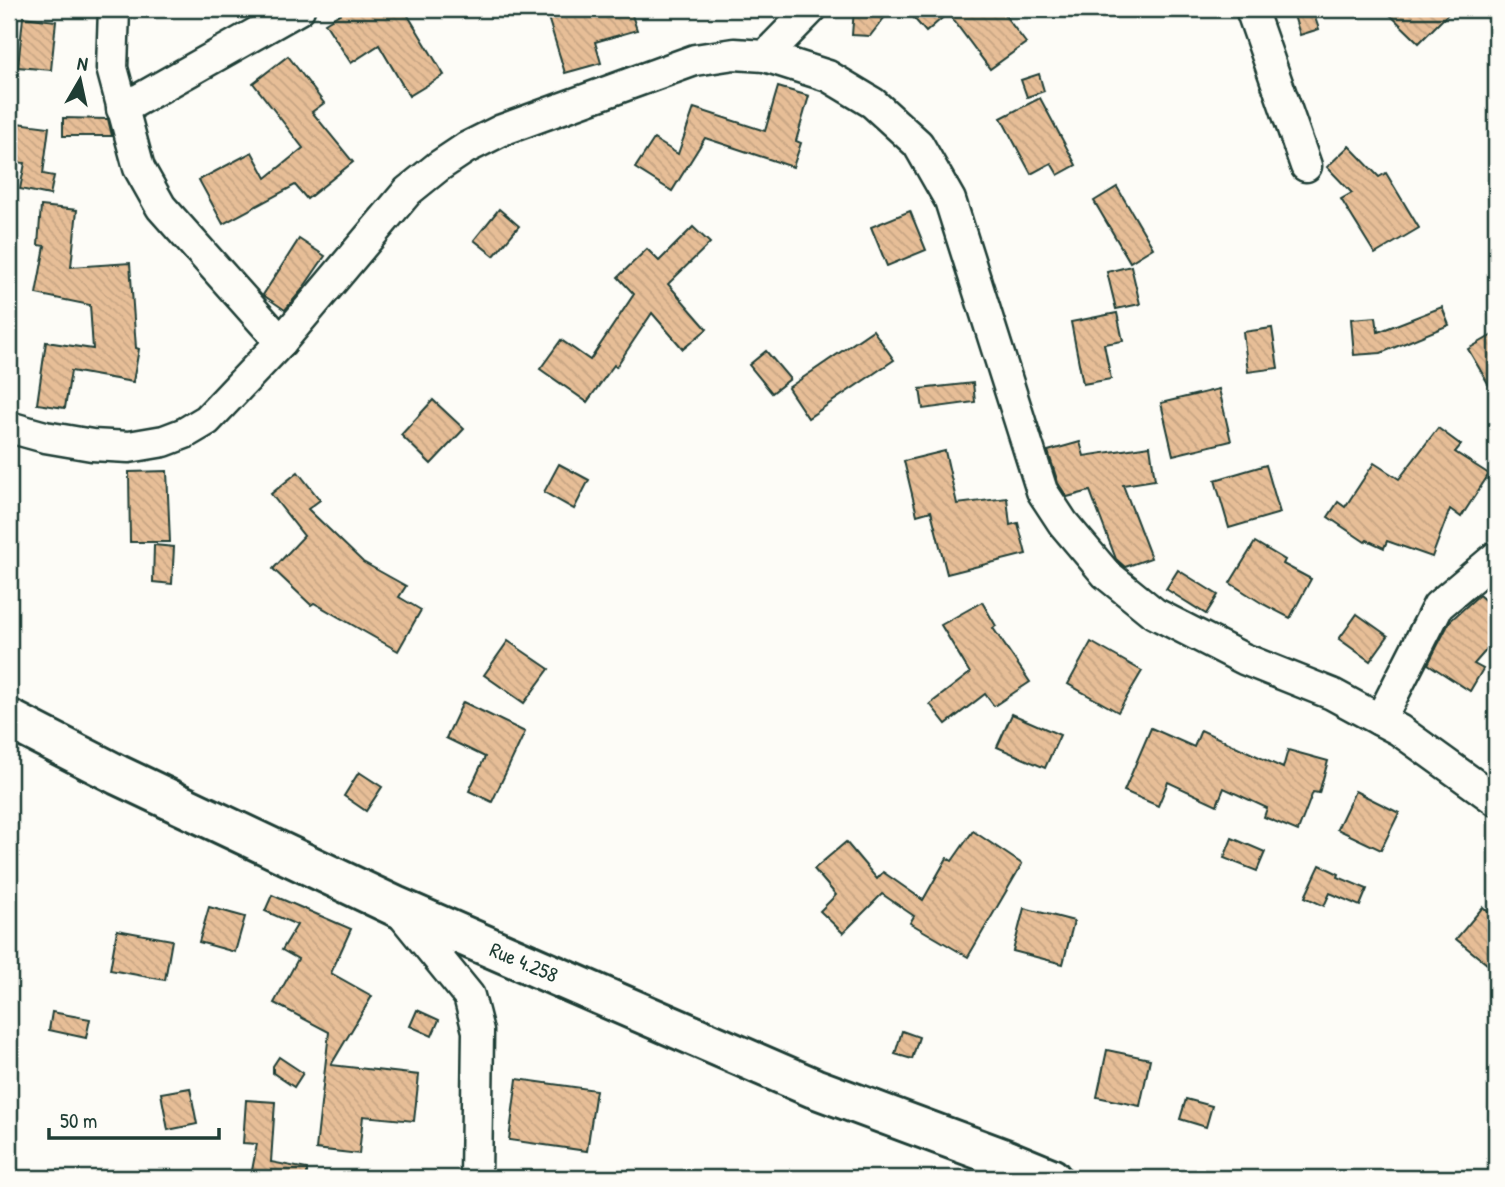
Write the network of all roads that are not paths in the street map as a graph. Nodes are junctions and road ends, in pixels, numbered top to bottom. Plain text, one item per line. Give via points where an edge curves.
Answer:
1 (114, 9) edge
2 (299, 9) edge
3 (811, 9) edge
4 (1251, 9) edge
5 (765, 57) junction
6 (122, 108) junction
7 (1306, 166) dead end
8 (281, 342) junction
9 (9, 427) edge
10 (1496, 557) edge
11 (9, 719) edge
12 (1380, 720) junction
13 (1496, 800) edge
14 (395, 906) junction
15 (476, 1178) edge
16 (1051, 1178) edge

1 - 6 street via 112,68
2 - 6 street
3 - 5 street
4 - 7 street
5 - 8 street via 734,54 695,60 502,130 466,148 408,191
5 - 12 street via 828,76 873,103 918,144 950,200 1042,491 1106,574 1154,613
6 - 8 street via 139,168 161,207
8 - 9 street via 207,420 164,441 92,445
10 - 12 street via 1438,606
11 - 14 highway, Rue 4.258
12 - 13 street
14 - 15 street via 469,996 478,1031
14 - 16 highway, Rue 4.258 via 814,1088

